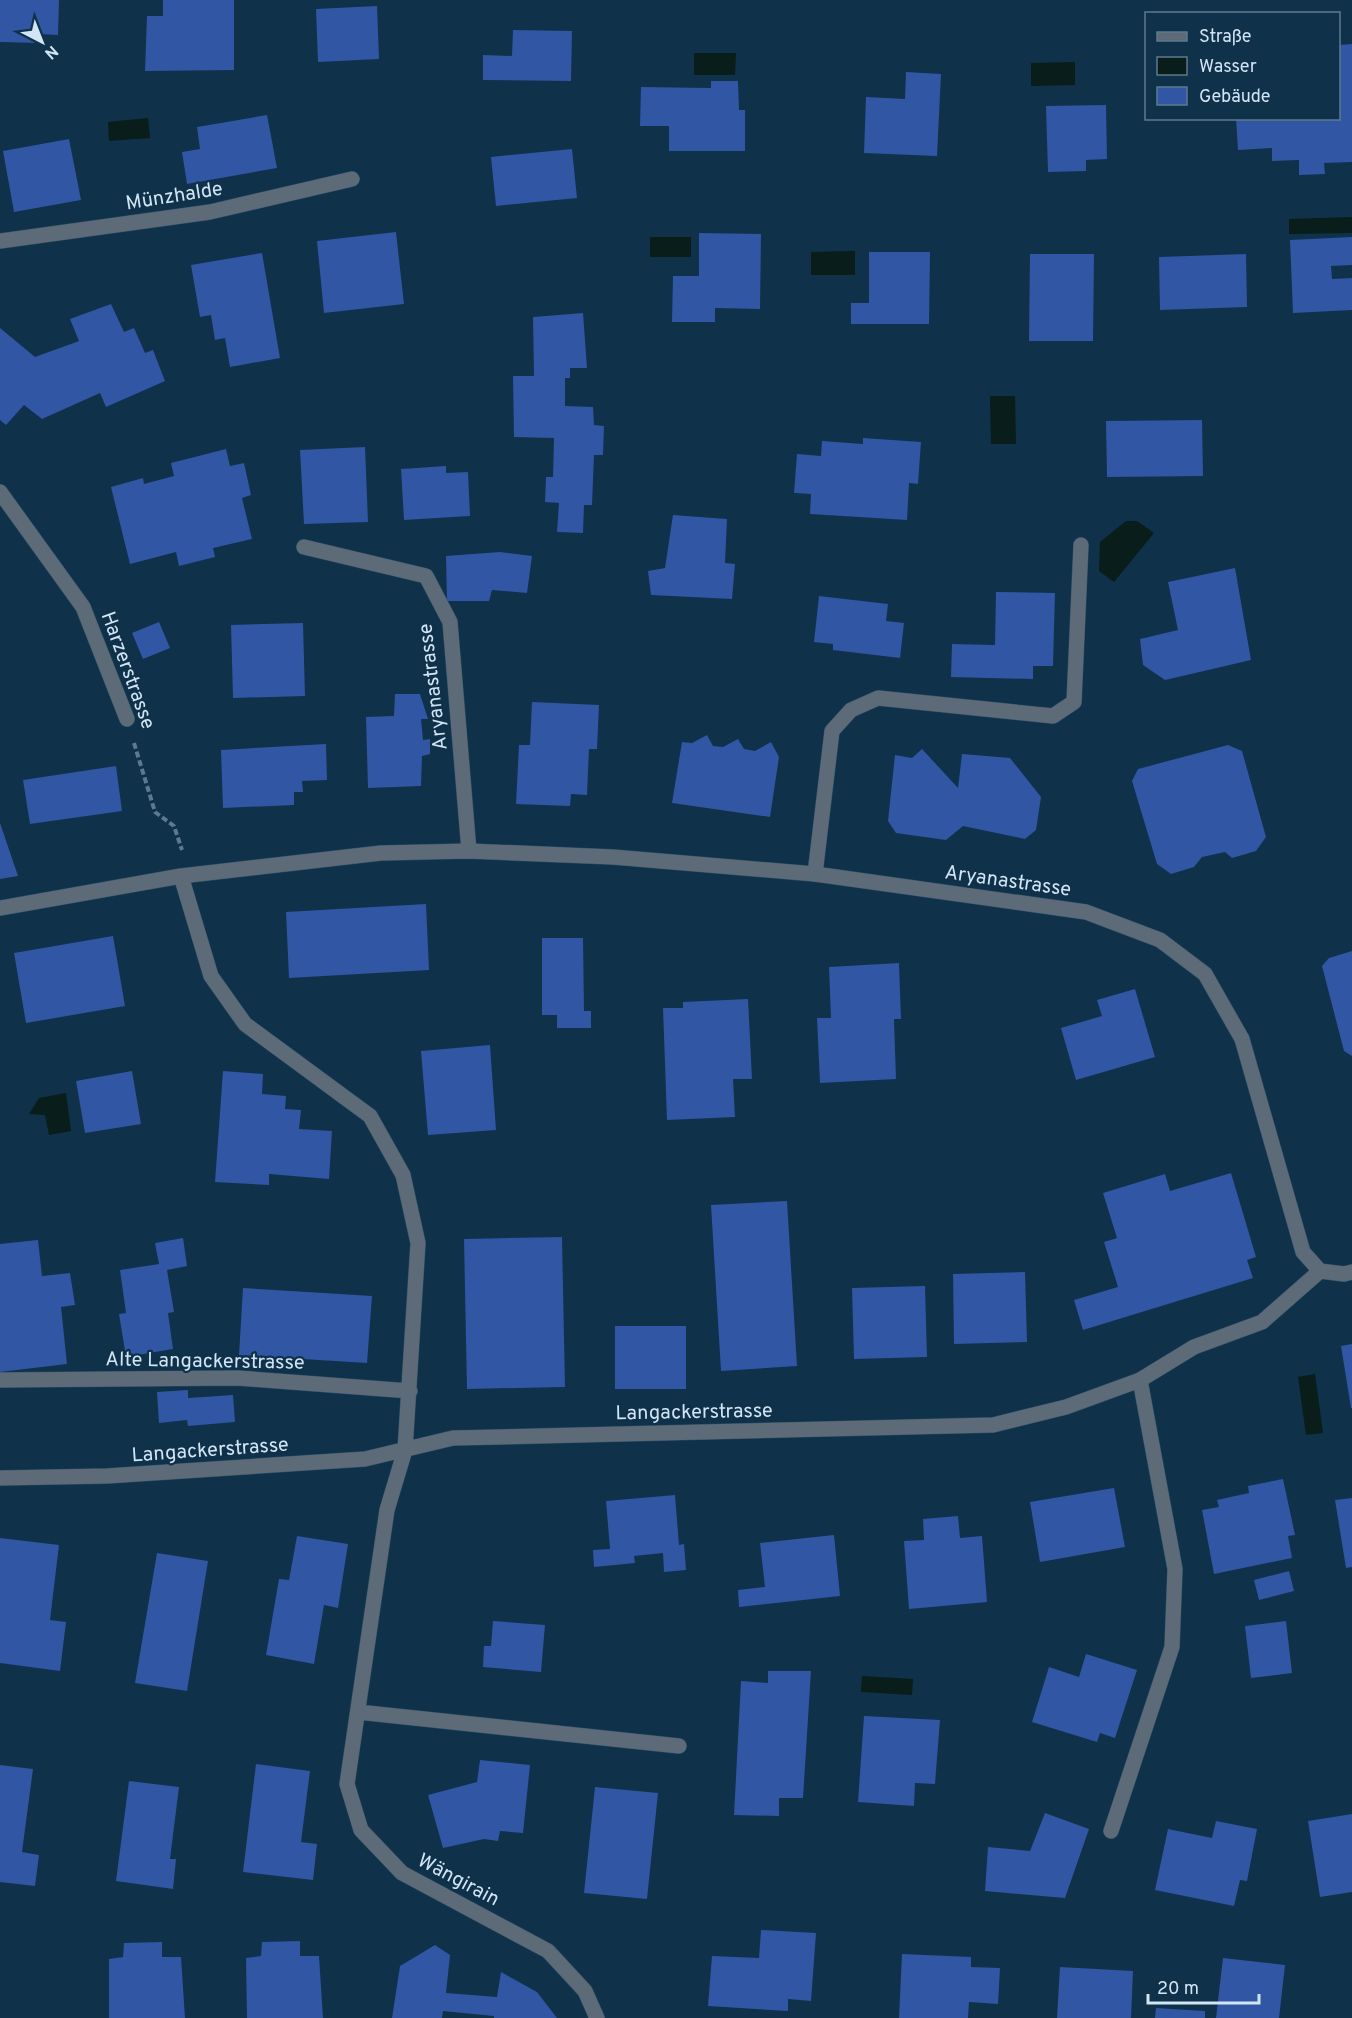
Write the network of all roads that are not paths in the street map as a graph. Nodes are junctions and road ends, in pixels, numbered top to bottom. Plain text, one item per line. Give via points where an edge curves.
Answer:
1 (352, 179) dead end
2 (0, 241) edge
3 (0, 492) edge
4 (1082, 545) dead end
5 (304, 547) dead end
6 (127, 719) road end
7 (469, 851) junction
8 (815, 874) junction
9 (181, 876) junction
10 (0, 908) edge
11 (1320, 1271) junction
12 (1352, 1272) edge
13 (0, 1380) edge
14 (1140, 1380) junction
15 (410, 1391) junction
16 (405, 1450) junction
17 (0, 1478) edge
18 (358, 1712) junction
19 (679, 1746) dead end
20 (1111, 1831) dead end
21 (597, 2018) edge

1 - 2 street, Münzhalde via 210,212
3 - 6 street, Harzerstrasse via 83,607
4 - 8 street via 1074,702 1053,716 878,698 851,710 832,731
5 - 7 street, Aryanastrasse via 426,576 450,622
7 - 8 street, Aryanastrasse via 613,857
7 - 9 street, Aryanastrasse via 381,853
8 - 11 street, Aryanastrasse via 1086,912 1160,940 1204,974 1242,1039 1303,1252
9 - 10 street, Aryanastrasse
9 - 15 street via 211,976 245,1024 370,1116 403,1175 418,1243
11 - 12 street
11 - 14 street, Langackerstrasse via 1262,1322 1194,1347
13 - 15 street, Alte Langackerstrasse via 238,1378
14 - 16 street, Langackerstrasse via 1066,1407 993,1425 453,1438
14 - 20 street via 1175,1569 1172,1647
15 - 16 street
16 - 17 street, Langackerstrasse via 365,1459 315,1463 107,1476
16 - 18 street, Wängirain via 387,1510
18 - 19 street
18 - 21 street, Wängirain via 347,1784 361,1830 402,1873 548,1951 585,1991

